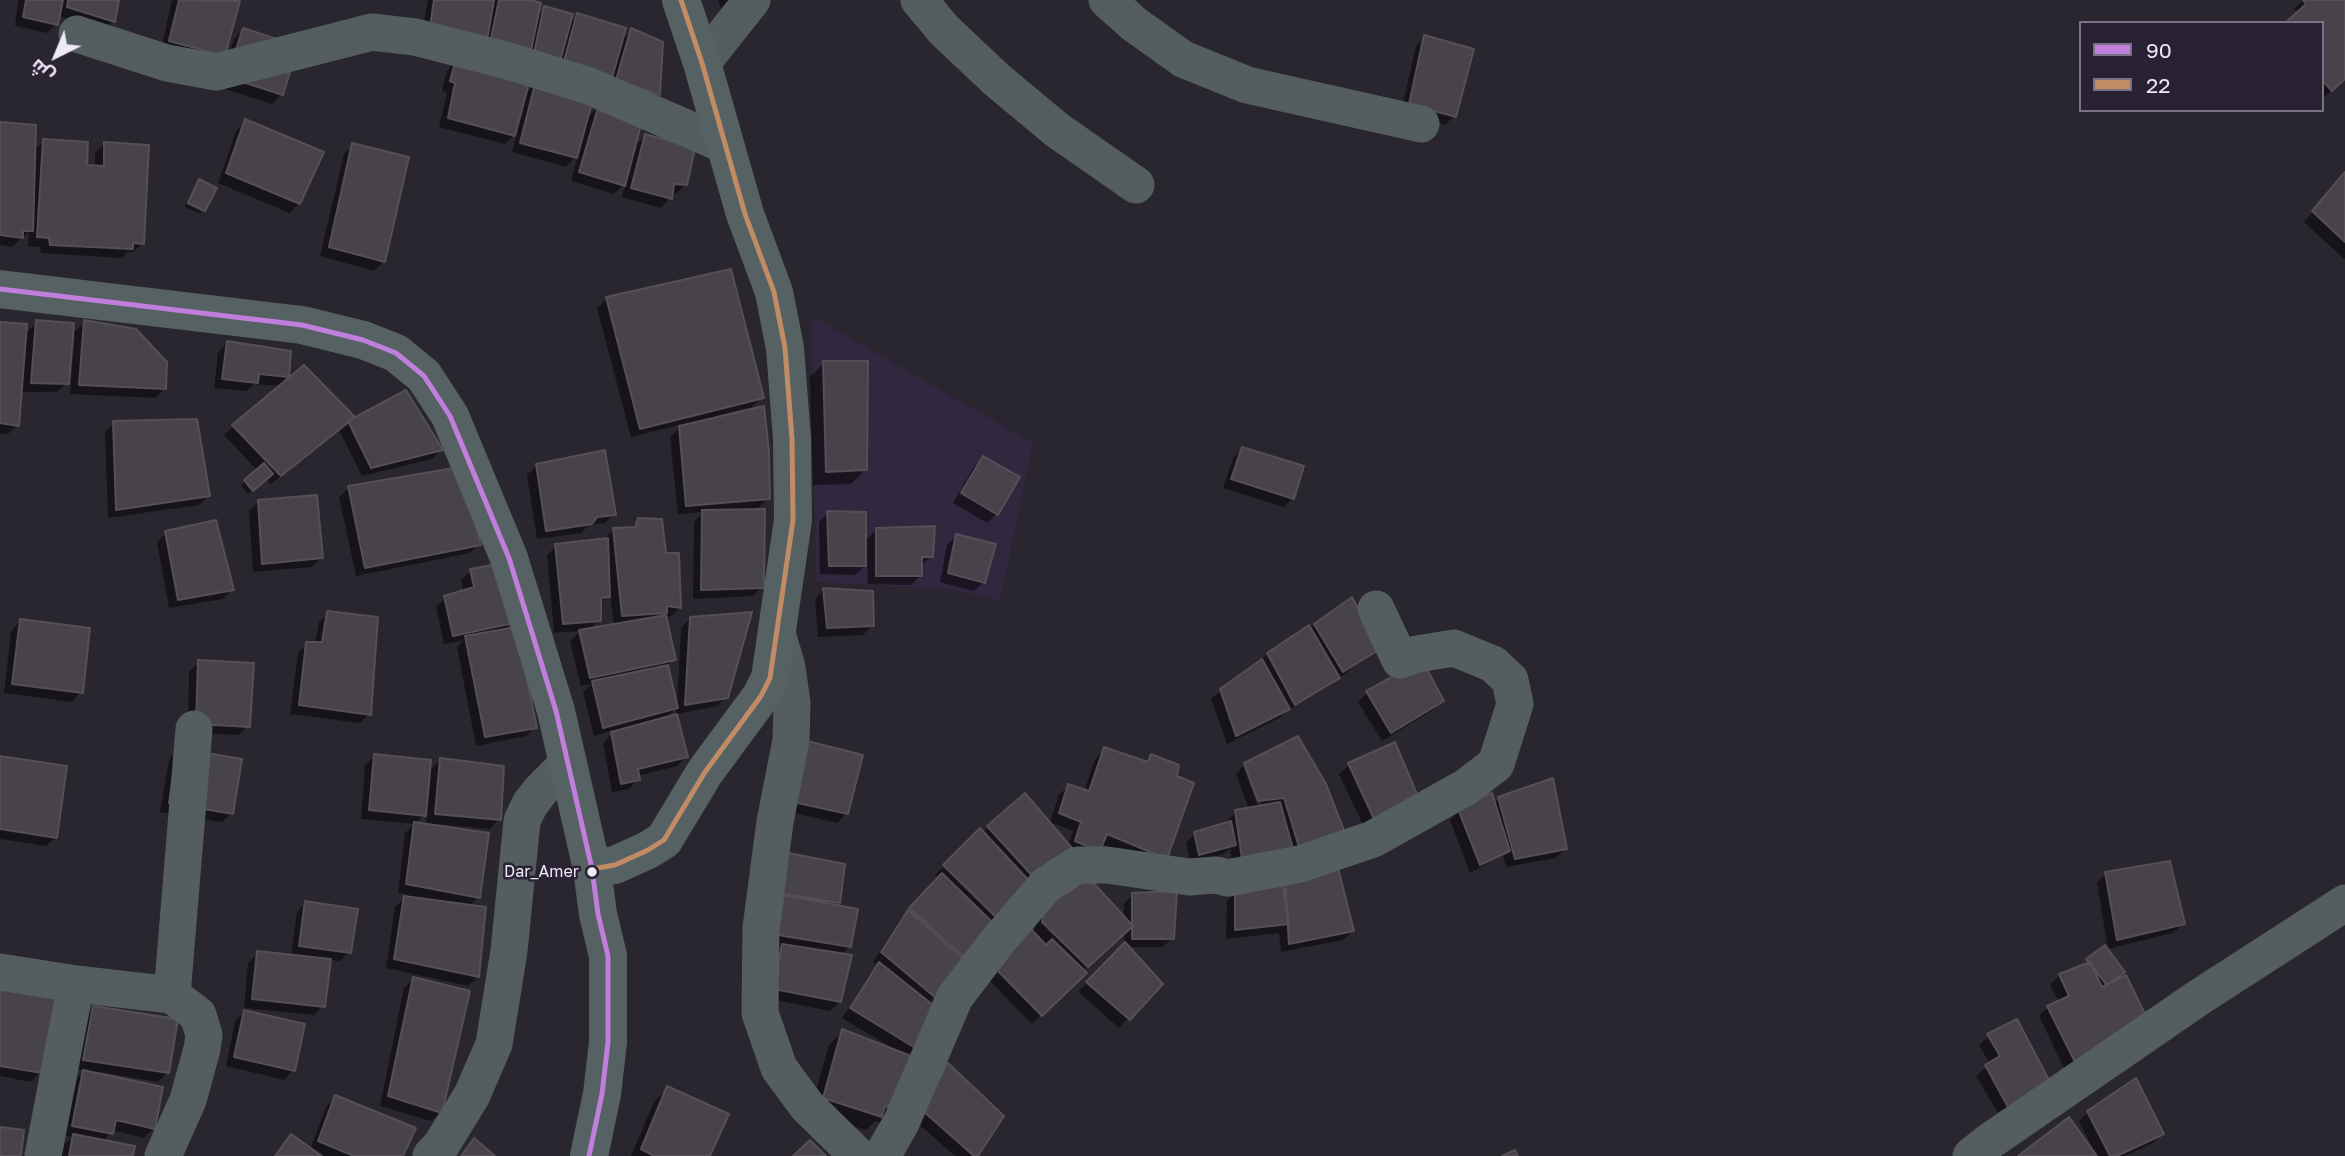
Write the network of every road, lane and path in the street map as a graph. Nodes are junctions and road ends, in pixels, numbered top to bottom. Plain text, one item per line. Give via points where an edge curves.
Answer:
1 (681, 0) edge
2 (752, 0) edge
3 (919, 0) edge
4 (1107, 0) edge
5 (77, 34) dead end
6 (702, 62) junction
7 (1421, 124) dead end
8 (725, 145) junction
9 (1136, 185) dead end
10 (0, 289) edge
11 (1376, 609) dead end
12 (777, 632) junction
13 (194, 729) dead end
14 (568, 763) junction
15 (592, 869) junction
16 (2345, 903) edge
17 (0, 972) edge
18 (76, 984) junction
19 (172, 995) junction
20 (43, 1156) edge
21 (163, 1156) edge
22 (431, 1156) edge
23 (589, 1156) edge
24 (858, 1156) edge
25 (882, 1156) edge
26 (1971, 1156) edge

1 - 6 main road
2 - 6 street
3 - 9 street via 997,80 1057,130
4 - 7 street via 1183,59 1247,85
5 - 8 street via 167,63 216,72 372,32 415,37 589,86
6 - 8 main road
8 - 12 main road via 774,292 785,348 793,520
10 - 14 main road via 302,325 396,353 424,376 450,416 509,558
11 - 25 street via 1400,660 1454,648 1493,664 1510,680 1515,704 1496,764 1466,787 1373,839 1300,864 1228,878 1077,865 1046,885 955,997
12 - 15 main road via 770,677 761,696 705,772 664,840 615,865
12 - 24 street via 792,703 791,740 761,928 760,1013 779,1068 807,1106
13 - 19 street
14 - 15 main road
14 - 22 street via 541,790 522,821 494,1044 472,1095
15 - 23 main road via 608,956 608,1042
16 - 26 street via 2198,998
17 - 18 street
18 - 19 street
18 - 20 street
19 - 21 street via 198,1015 204,1035 188,1100

